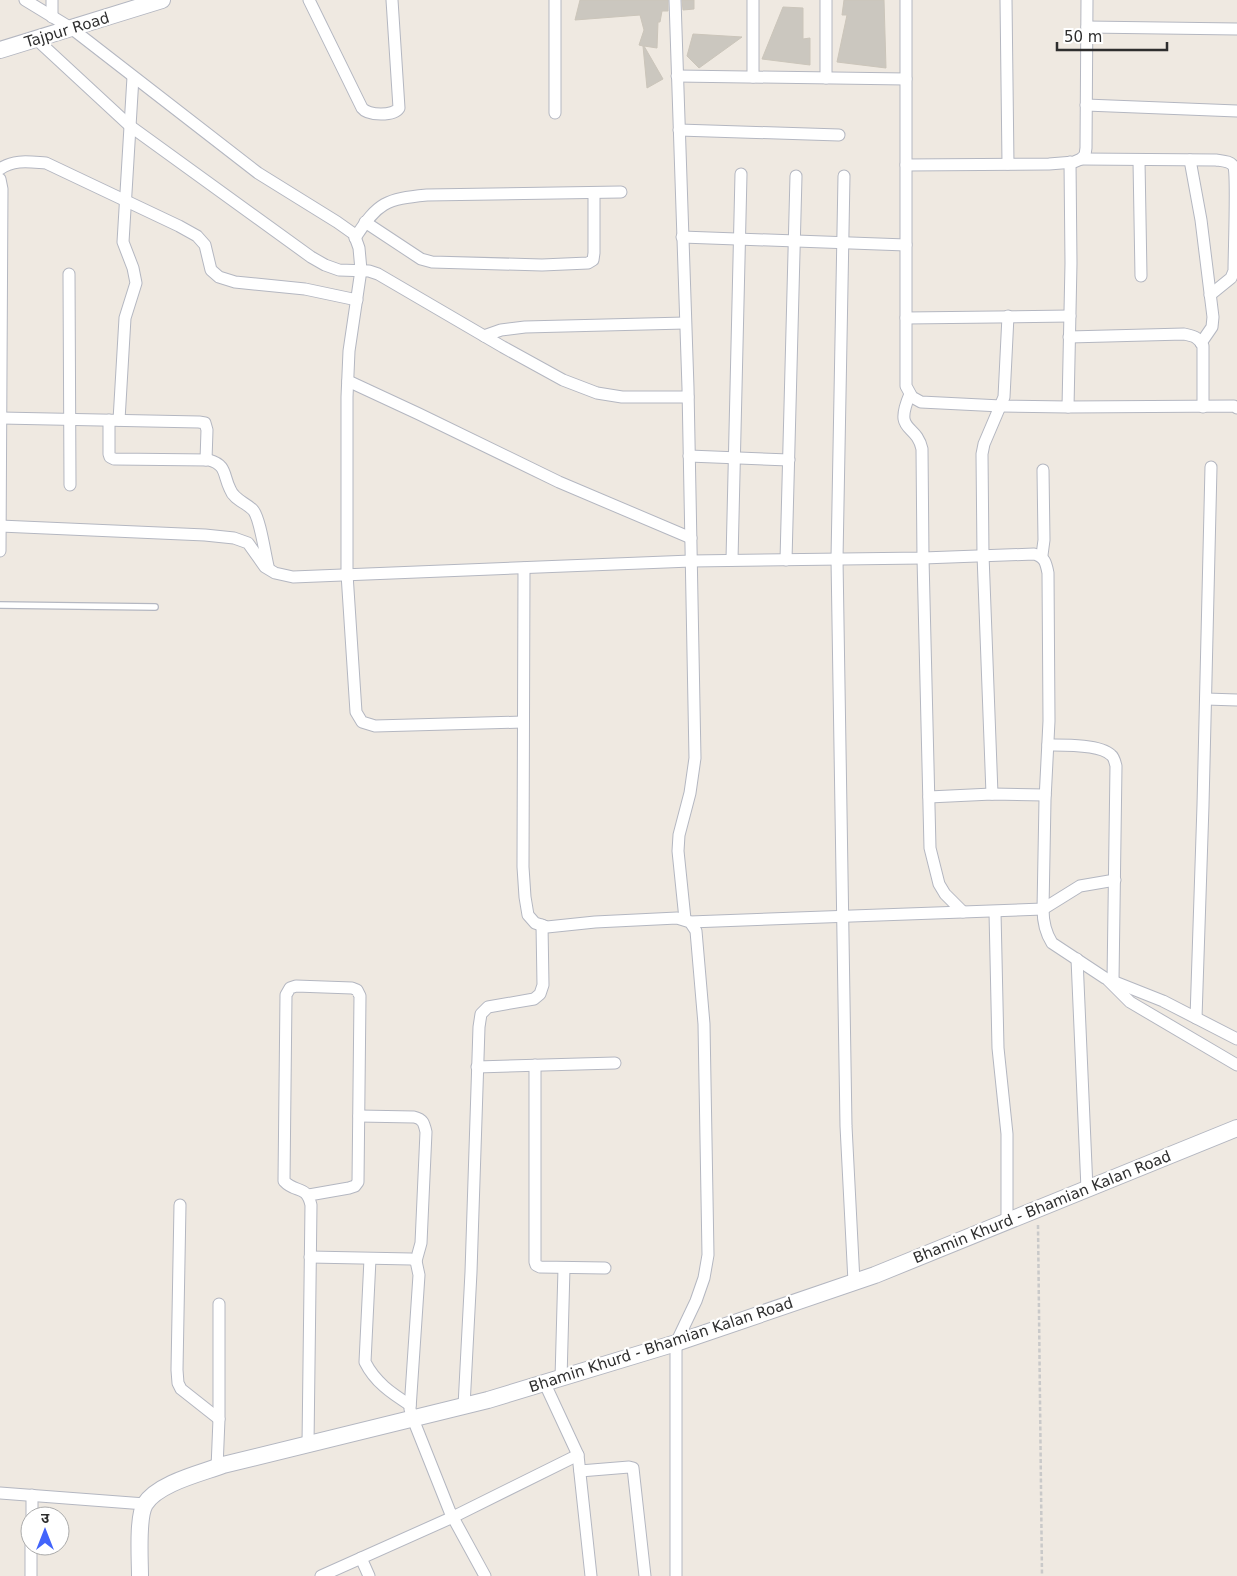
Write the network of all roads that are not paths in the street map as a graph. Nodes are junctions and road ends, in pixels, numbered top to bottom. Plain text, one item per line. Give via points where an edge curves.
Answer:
1 (25, 0) edge
2 (52, 0) edge
3 (162, 0) edge
4 (308, 0) edge
5 (392, 0) edge
6 (555, 0) edge
7 (675, 0) edge
8 (752, 0) edge
9 (826, 0) edge
10 (906, 0) edge
11 (1006, 0) edge
12 (1087, 0) edge
13 (140, 4) edge
14 (52, 17) junction
15 (1087, 27) junction
16 (71, 28) junction
17 (1237, 29) edge
18 (36, 39) junction
19 (0, 50) edge
20 (677, 76) junction
21 (134, 77) junction
22 (753, 77) junction
23 (826, 78) junction
24 (906, 78) junction
25 (1086, 105) junction
26 (1237, 111) edge
27 (554, 113) dead end
28 (130, 126) junction
29 (679, 130) junction
30 (839, 135) dead end
31 (1190, 160) junction
32 (1075, 161) junction
33 (1139, 161) junction
34 (1008, 164) junction
35 (906, 165) junction
36 (0, 169) edge
37 (741, 174) dead end
38 (796, 176) dead end
39 (844, 176) dead end
40 (0, 179) edge
41 (621, 192) dead end
42 (594, 193) junction
43 (125, 200) junction
44 (366, 222) junction
45 (682, 237) junction
46 (355, 238) junction
47 (740, 239) junction
48 (794, 240) junction
49 (843, 242) junction
50 (906, 245) junction
51 (361, 270) junction
52 (69, 274) dead end
53 (1141, 276) dead end
54 (1210, 295) junction
55 (357, 300) junction
56 (1008, 316) junction
57 (1070, 316) junction
58 (906, 318) junction
59 (685, 323) junction
60 (484, 336) junction
61 (1069, 337) junction
62 (1201, 343) junction
63 (348, 381) junction
64 (910, 394) junction
65 (688, 397) junction
66 (1001, 406) junction
67 (1068, 407) junction
68 (1203, 407) junction
69 (1237, 408) edge
70 (1, 418) edge
71 (69, 419) junction
72 (114, 420) junction
73 (0, 454) edge
74 (689, 456) junction
75 (735, 458) junction
76 (206, 460) junction
77 (789, 460) junction
78 (1211, 467) dead end
79 (1043, 470) dead end
80 (70, 485) dead end
81 (0, 526) edge
82 (0, 535) edge
83 (691, 538) junction
84 (0, 551) edge
85 (983, 555) junction
86 (1042, 556) junction
87 (923, 558) junction
88 (836, 559) junction
89 (732, 560) junction
90 (786, 560) junction
91 (691, 561) junction
92 (524, 568) junction
93 (268, 569) junction
94 (347, 574) junction
95 (0, 606) edge
96 (155, 607) dead end
97 (1206, 699) junction
98 (1237, 700) edge
99 (522, 722) junction
100 (1048, 745) junction
101 (992, 794) junction
102 (1045, 795) junction
103 (929, 797) junction
104 (1115, 880) junction
105 (1043, 909) junction
106 (963, 912) junction
107 (996, 912) junction
108 (843, 917) junction
109 (688, 920) junction
110 (542, 925) junction
111 (1077, 959) junction
112 (1109, 979) junction
113 (1196, 1018) junction
114 (1237, 1039) edge
115 (616, 1063) dead end
116 (535, 1065) junction
117 (1237, 1065) edge
118 (477, 1067) junction
119 (359, 1116) junction
120 (1237, 1128) edge
121 (1087, 1189) junction
122 (309, 1195) junction
123 (180, 1205) dead end
124 (1007, 1221) junction
125 (310, 1257) junction
126 (370, 1259) junction
127 (416, 1261) junction
128 (564, 1268) junction
129 (605, 1268) dead end
130 (854, 1282) junction
131 (219, 1304) dead end
132 (676, 1343) junction
133 (561, 1379) junction
134 (545, 1384) junction
135 (464, 1406) junction
136 (412, 1412) junction
137 (219, 1418) junction
138 (308, 1444) junction
139 (578, 1455) junction
140 (217, 1468) junction
141 (580, 1472) junction
142 (0, 1493) edge
143 (32, 1496) junction
144 (145, 1504) junction
145 (32, 1506) edge
146 (452, 1517) junction
147 (31, 1556) edge
148 (362, 1558) junction
149 (31, 1576) edge
150 (140, 1576) edge
151 (321, 1576) edge
152 (369, 1576) edge
153 (484, 1576) edge
154 (591, 1576) edge
155 (644, 1576) edge
156 (676, 1576) edge

1 - 14 street
2 - 14 street
3 - 13 street, Tajpur Road
4 - 5 street via 362,108 370,114 394,112 399,108
6 - 27 street
7 - 20 street
8 - 22 street
9 - 23 street
10 - 24 street
11 - 34 street
12 - 15 street
13 - 16 street, Tajpur Road
14 - 16 street
15 - 17 street
15 - 25 street
16 - 18 street, Tajpur Road
16 - 21 street
18 - 19 street, Tajpur Road
18 - 28 street
20 - 22 street
20 - 29 street
21 - 28 street
21 - 46 street via 258,173 337,222
22 - 23 street
23 - 24 street
24 - 35 street
25 - 26 street
25 - 32 street via 1086,155
28 - 43 street
28 - 51 street via 325,265 340,270
29 - 30 street
29 - 45 street
31 - 33 street
31 - 54 street
31 - 54 street via 1229,162 1234,167 1234,271 1231,278
32 - 33 street
32 - 34 street
32 - 57 street
33 - 53 street
34 - 35 street
35 - 50 street
36 - 43 street via 12,162 46,163
37 - 47 street
38 - 48 street
39 - 49 street
40 - 70 street
41 - 42 street
42 - 44 street via 401,198 377,208
42 - 44 street via 594,253 593,260 588,263 432,262 421,259
43 - 55 street via 197,236 205,245 211,270 219,277
43 - 72 street via 123,242 136,284 125,318
44 - 46 street
45 - 47 street
45 - 59 street
46 - 51 street
47 - 48 street
47 - 75 street
48 - 49 street
48 - 77 street
49 - 50 street
49 - 88 street
50 - 58 street
51 - 55 street
51 - 60 street via 378,274
52 - 71 street
54 - 62 street via 1212,327
55 - 63 street
56 - 57 street
56 - 58 street
56 - 66 street via 1006,378
57 - 61 street
58 - 64 street via 906,386
59 - 60 street via 525,327
59 - 65 street
60 - 65 street via 563,380 597,392 622,397
61 - 62 street via 1184,334 1194,336
61 - 67 street
62 - 68 street
63 - 83 street via 559,482
63 - 94 street
64 - 66 street via 921,402
64 - 87 street via 903,419 920,441 922,449
65 - 74 street
66 - 67 street
66 - 85 street via 982,454
67 - 68 street
68 - 69 street
70 - 71 street
70 - 73 street
71 - 72 street
71 - 80 street
72 - 76 street via 205,423
72 - 76 street via 109,454 114,459
73 - 81 street
74 - 75 street
74 - 83 street
75 - 77 street
75 - 89 street
76 - 93 street via 217,462 223,468 229,489 253,510
77 - 90 street
78 - 97 street
79 - 86 street
81 - 82 street
81 - 93 street via 234,538 248,543
82 - 84 street
83 - 91 street
85 - 86 street
85 - 87 street
85 - 101 street
86 - 100 street via 1048,573
87 - 88 street
87 - 103 street
88 - 90 street
88 - 108 street
89 - 90 street
89 - 91 street
91 - 92 street
91 - 109 street via 695,758 678,851
92 - 94 street
92 - 99 street
93 - 94 street via 293,577
94 - 99 street via 356,712 362,722 375,726
95 - 96 lane
97 - 98 street
97 - 113 street
99 - 110 street via 525,897 528,915
100 - 102 street
100 - 104 street via 1104,750 1113,756 1116,766
101 - 102 street
101 - 103 street
102 - 105 street
103 - 106 street via 930,848 939,884
104 - 105 street via 1080,886
104 - 112 street
105 - 107 street
105 - 111 street via 1044,927 1052,943
106 - 107 street
106 - 108 street
107 - 124 street via 998,1048 1007,1134
108 - 109 street
108 - 130 street via 846,1126
109 - 110 street
109 - 132 street via 696,931 704,1024 708,1255 696,1301
110 - 118 street via 543,985 540,994 534,999 488,1007 481,1014
111 - 112 street
111 - 121 street
112 - 113 street
112 - 117 street via 1130,1002
113 - 114 street
115 - 116 street
116 - 118 street
116 - 128 street via 535,1262 540,1267
118 - 135 street
119 - 122 street via 358,1182 349,1188
119 - 122 street via 360,996 357,990 290,988 286,994 284,1182
119 - 127 street via 414,1117 424,1123 421,1243
120 - 121 street, Bhamin Khurd - Bhamian Kalan Road
121 - 124 street, Bhamin Khurd - Bhamian Kalan Road
122 - 125 street
123 - 137 street via 178,1383 186,1394
124 - 130 street, Bhamin Khurd - Bhamian Kalan Road
125 - 126 street
125 - 138 street
126 - 127 street
126 - 136 street via 366,1362 371,1374
127 - 136 street via 419,1285
128 - 129 street
128 - 133 street
130 - 132 street, Bhamin Khurd - Bhamian Kalan Road
131 - 137 street
132 - 133 street, Bhamin Khurd - Bhamian Kalan Road
132 - 156 street
133 - 134 street, Bhamin Khurd - Bhamian Kalan Road
134 - 135 street, Bhamin Khurd - Bhamian Kalan Road
134 - 139 street
135 - 136 street, Bhamin Khurd - Bhamian Kalan Road
136 - 138 street, Bhamin Khurd - Bhamian Kalan Road
136 - 146 street
137 - 140 street
138 - 140 street, Bhamin Khurd - Bhamian Kalan Road
139 - 141 street
139 - 146 street
140 - 144 street, Bhamin Khurd - Bhamian Kalan Road via 158,1491
141 - 154 street
141 - 155 street via 633,1468
142 - 143 street
143 - 144 street
143 - 145 street
144 - 150 street via 141,1522
146 - 148 street
146 - 153 street
147 - 149 street
148 - 151 street
148 - 152 street

